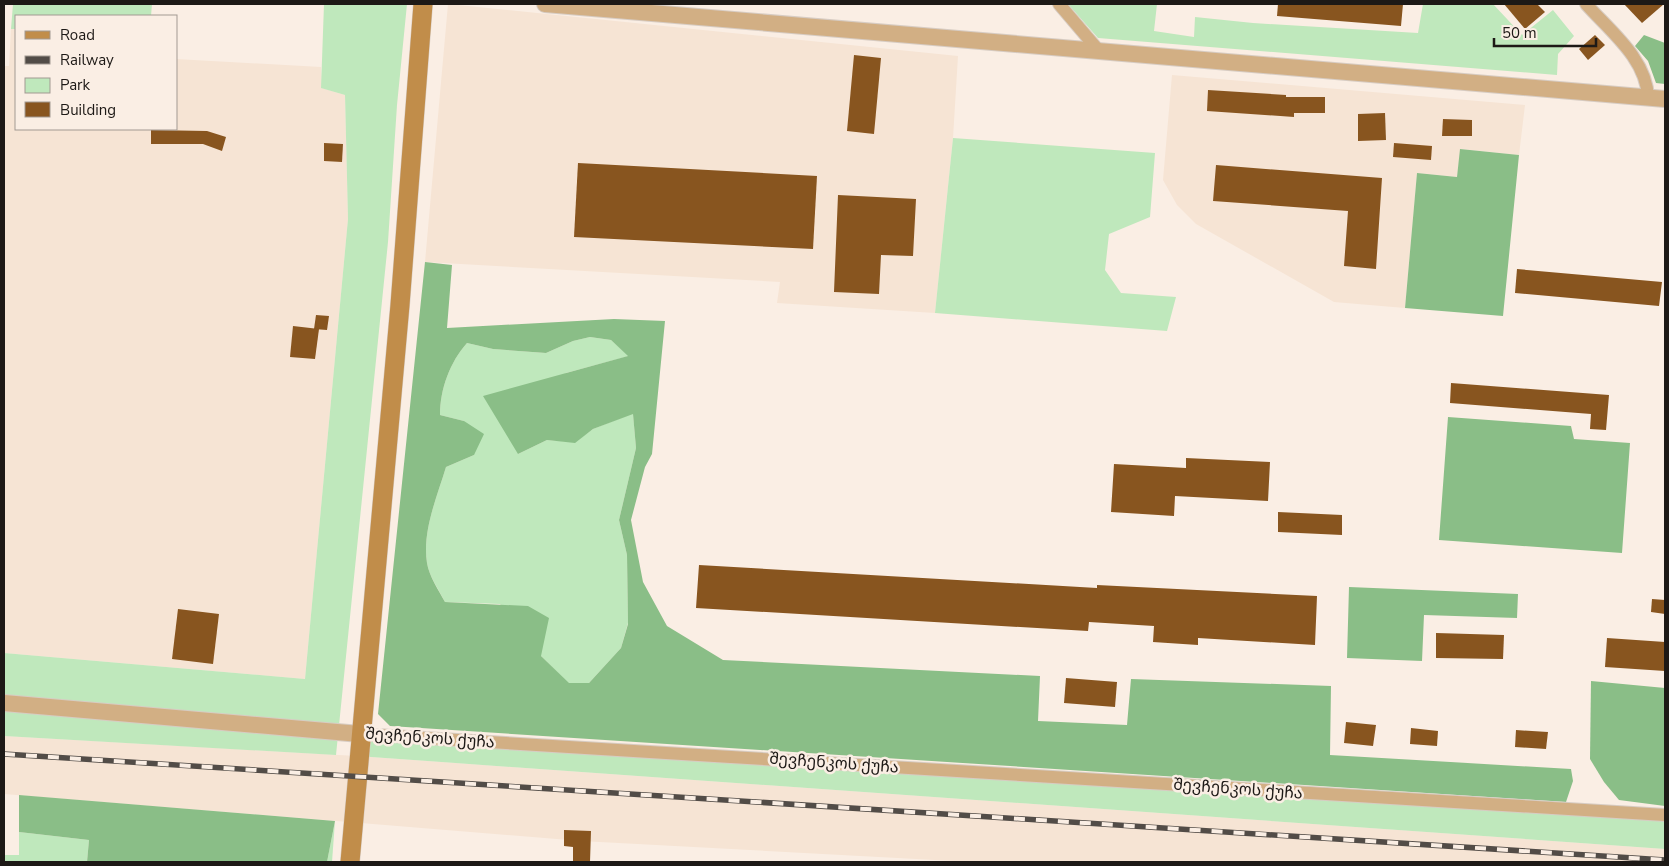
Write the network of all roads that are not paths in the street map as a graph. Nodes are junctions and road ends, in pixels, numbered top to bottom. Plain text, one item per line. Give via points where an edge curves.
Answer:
1 (423, 4) edge
2 (545, 4) edge
3 (1059, 4) edge
4 (1586, 4) edge
5 (1099, 51) junction
6 (1648, 98) junction
7 (1665, 99) edge
8 (4, 704) edge
9 (360, 734) junction
10 (1665, 815) edge
11 (350, 862) edge

1 - 9 main road via 400,305
2 - 5 street
3 - 5 street
4 - 6 street via 1638,63 1648,87
5 - 6 street
6 - 7 street
8 - 9 street, შევჩენკოს ქუჩა
9 - 10 street, შევჩენკოს ქუჩა
9 - 11 main road

